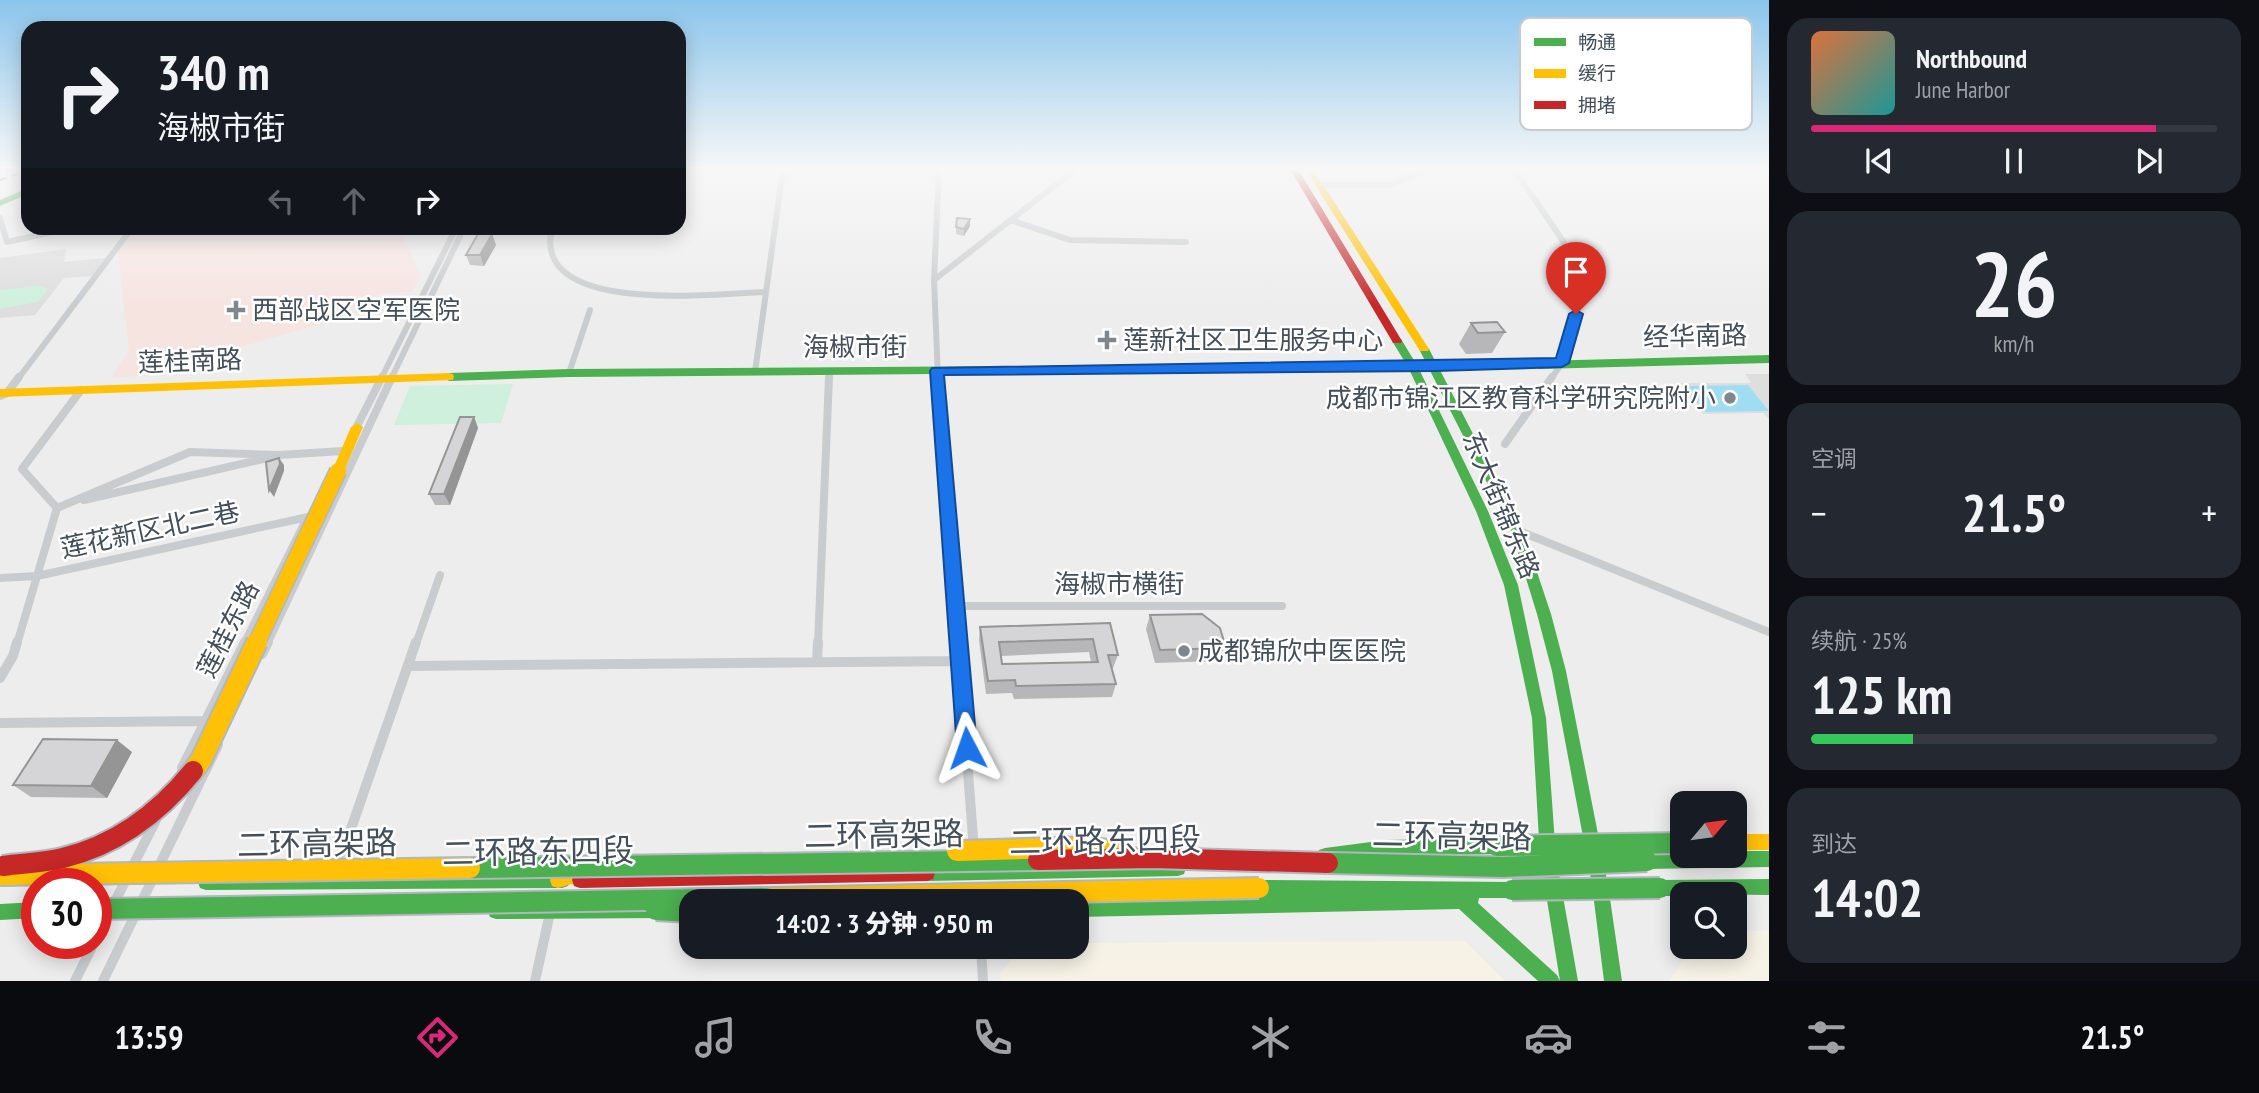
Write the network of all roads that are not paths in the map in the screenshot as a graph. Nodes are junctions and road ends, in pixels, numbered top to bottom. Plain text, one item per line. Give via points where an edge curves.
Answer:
1 (777, 215) edge
2 (937, 215) edge
3 (1017, 215) edge
4 (1322, 215) edge
5 (1339, 215) edge
6 (1545, 215) edge
7 (0, 218) edge
8 (1010, 220) junction
9 (38, 235) edge
10 (127, 235) edge
11 (453, 235) edge
12 (460, 235) edge
13 (549, 235) edge
14 (1186, 242) dead end
15 (934, 280) junction
16 (766, 292) junction
17 (590, 310) dead end
18 (1769, 359) edge
19 (1562, 363) junction
20 (1413, 366) junction
21 (1436, 367) junction
22 (829, 371) junction
23 (937, 371) junction
24 (755, 372) junction
25 (569, 373) junction
26 (386, 377) junction
27 (81, 390) junction
28 (2, 394) edge
29 (357, 427) junction
30 (1505, 444) dead end
31 (343, 451) junction
32 (279, 455) junction
33 (69, 503) junction
34 (57, 508) junction
35 (308, 517) junction
36 (1517, 530) junction
37 (440, 575) dead end
38 (37, 576) junction
39 (0, 578) edge
40 (957, 606) junction
41 (1282, 606) dead end
42 (1769, 632) edge
43 (961, 661) junction
44 (817, 662) junction
45 (408, 666) junction
46 (0, 678) edge
47 (205, 721) junction
48 (0, 723) edge
49 (1747, 842) edge
50 (1769, 842) edge
51 (1670, 843) edge
52 (1769, 849) edge
53 (1747, 850) edge
54 (1670, 852) edge
55 (1593, 855) junction
56 (1548, 857) junction
57 (1153, 858) junction
58 (1769, 859) edge
59 (1287, 860) junction
60 (0, 866) edge
61 (976, 872) junction
62 (0, 875) edge
63 (558, 880) junction
64 (112, 882) edge
65 (125, 882) junction
66 (151, 882) junction
67 (333, 882) junction
68 (21, 884) edge
69 (0, 885) edge
70 (1600, 885) junction
71 (1769, 885) edge
72 (977, 889) edge
73 (1555, 896) junction
74 (1462, 900) junction
75 (112, 901) edge
76 (115, 901) junction
77 (141, 901) junction
78 (1089, 901) edge
79 (0, 903) edge
80 (21, 903) edge
81 (1315, 903) junction
82 (112, 907) edge
83 (553, 908) junction
84 (112, 909) edge
85 (1089, 909) edge
86 (21, 911) edge
87 (679, 911) edge
88 (0, 912) edge
89 (86, 959) edge
90 (982, 959) edge
91 (75, 981) edge
92 (103, 981) edge
93 (535, 981) edge
94 (983, 981) edge
95 (1551, 981) edge
96 (1569, 981) edge
97 (1613, 981) edge

1 - 16 street
2 - 15 street
3 - 8 street
4 - 20 main road, 东大街锦东路
5 - 21 main road, 东大街锦东路
6 - 19 street via 1563,241 1583,290
7 - 9 street via 7,242
8 - 14 street via 1070,240
8 - 15 street
10 - 28 street
11 - 26 street
12 - 26 street
13 - 16 street via 555,265 587,287 622,292
15 - 23 street
16 - 24 street
17 - 25 street
18 - 19 main road, 经华南路
19 - 21 main road, 经华南路
19 - 30 street
20 - 21 main road, 经华南路
20 - 23 main road, 海椒市街
20 - 56 main road, 东大街锦东路 via 1511,584 1539,719
21 - 36 main road, 东大街锦东路
22 - 23 main road, 海椒市街
22 - 24 main road, 海椒市街
22 - 44 street
23 - 40 street
24 - 25 main road, 海椒市街
25 - 26 main road, 海椒市街
26 - 27 main road, 莲桂南路
26 - 29 street, 莲桂东路
26 - 66 street, 莲桂东路 via 349,473
27 - 28 main road, 莲桂南路
27 - 34 street via 22,468
29 - 31 street, 莲桂东路
29 - 60 main road, bridge via 201,760 183,787 146,820 96,847 64,858
31 - 32 street
31 - 35 street, 莲桂东路
32 - 33 street
32 - 33 street via 190,452
33 - 34 street
34 - 38 street
35 - 38 street, 莲花新区北二巷
35 - 47 street, 莲桂东路
36 - 42 street
36 - 55 main road, 东大街锦东路 via 1559,671
37 - 45 street
38 - 39 street, 莲花新区北二巷
38 - 46 street via 13,656
40 - 41 street, 海椒市横街
40 - 43 street
43 - 44 street
43 - 61 street
44 - 45 street
45 - 67 street
47 - 48 street
47 - 65 street, 莲桂东路
49 - 50 main road
51 - 59 main road, bridge via 1386,848
52 - 53 main road
54 - 55 main road, 二环路东四段
55 - 56 main road, 二环路东四段
55 - 70 main road, 东大街锦东路
56 - 61 main road, 二环路东四段
56 - 73 main road, 东大街锦东路
57 - 59 main road, 二环高架路, bridge
57 - 62 main road, 二环高架路, bridge
57 - 63 main road, bridge via 1089,848 640,858
58 - 59 main road, 二环高架路, bridge via 1503,867
61 - 63 main road, 二环路东四段
61 - 72 street
63 - 67 main road, 二环路东四段
64 - 65 main road, 二环路东四段
65 - 66 main road, 二环路东四段
65 - 76 street, 莲桂东路
66 - 67 main road, 二环路东四段
66 - 77 street, 莲桂东路
68 - 69 main road
70 - 71 main road
70 - 73 main road
70 - 97 main road, 东大街锦东路
71 - 83 main road, 二环高架路, bridge via 1259,888
73 - 74 main road
73 - 96 main road, 东大街锦东路
74 - 81 main road
74 - 95 main road
75 - 76 main road, 二环路东四段
76 - 77 main road, 二环路东四段
76 - 82 street, 莲桂东路
77 - 83 main road, 二环路东四段
77 - 92 street, 莲桂东路
78 - 81 main road via 1277,897
79 - 80 main road
81 - 85 main road
83 - 84 main road, 二环高架路, bridge
83 - 87 main road, bridge
83 - 93 street
86 - 88 main road
89 - 91 street, 莲桂东路
90 - 94 street

